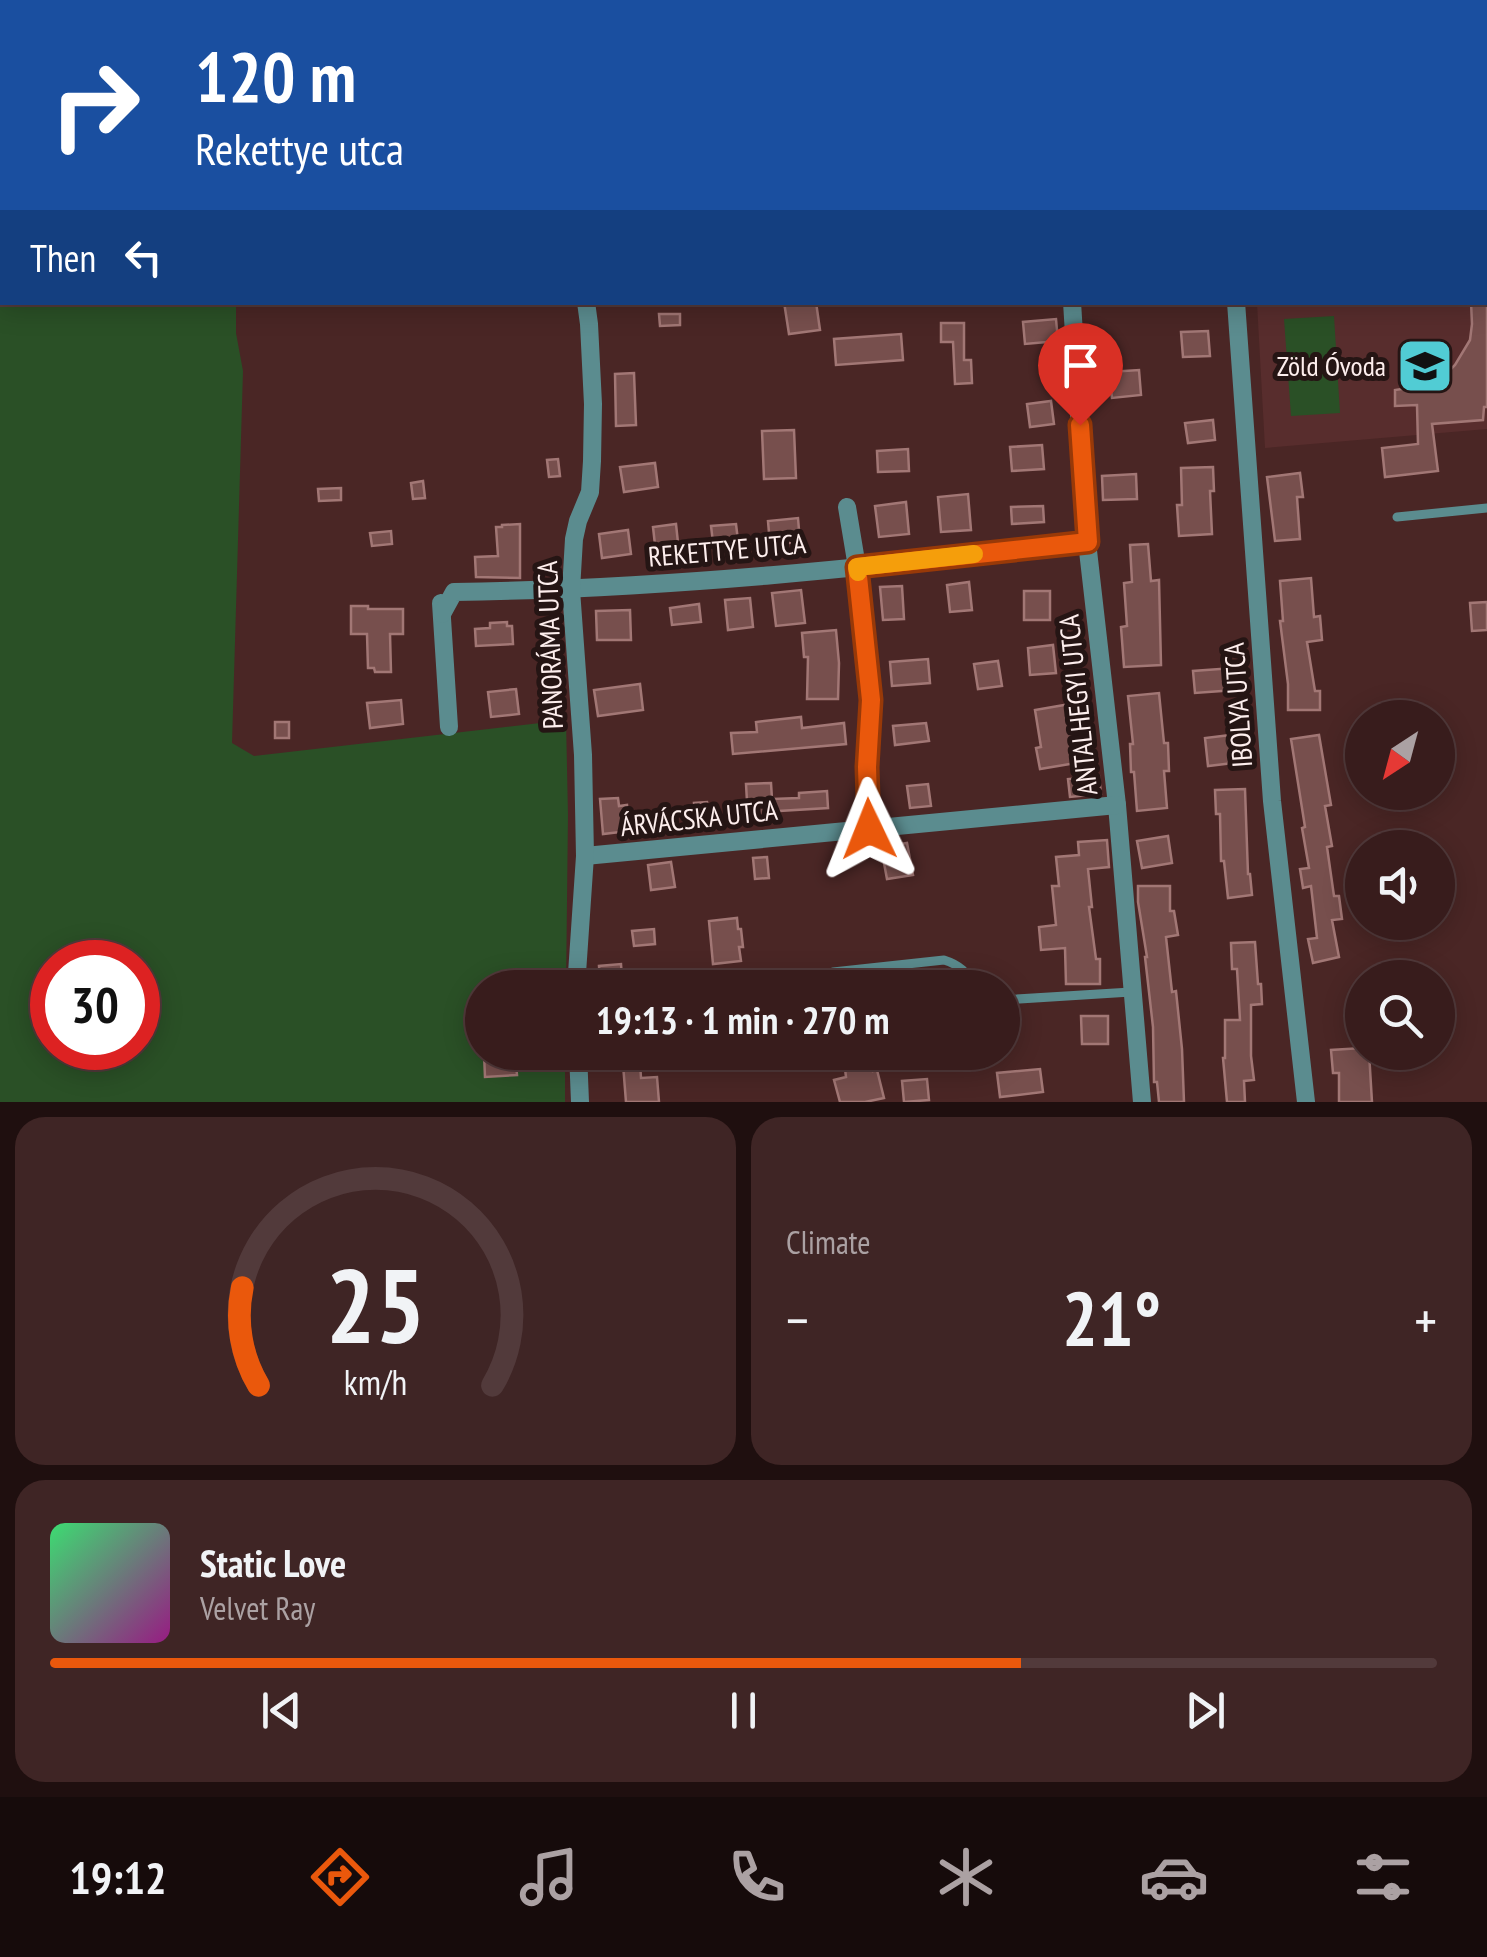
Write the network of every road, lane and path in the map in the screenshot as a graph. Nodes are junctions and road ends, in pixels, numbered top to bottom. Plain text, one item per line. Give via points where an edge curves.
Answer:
1 (586, 305) edge
2 (1072, 305) edge
3 (1236, 305) edge
4 (847, 507) dead end
5 (1487, 508) edge
6 (1397, 517) dead end
7 (1088, 542) junction
8 (857, 567) junction
9 (571, 590) junction
10 (440, 592) dead end
11 (442, 614) junction
12 (449, 727) dead end
13 (1117, 806) junction
14 (869, 829) junction
15 (585, 856) junction
16 (577, 970) edge
17 (852, 970) edge
18 (964, 970) edge
19 (1134, 992) junction
20 (1020, 999) edge
21 (579, 1070) edge
22 (580, 1102) edge
23 (1142, 1102) edge
24 (1306, 1102) edge

1 - 9 street, PANORÁMA UTCA via 592,460 590,492 574,539
2 - 7 street, ANTALHEGYI UTCA
3 - 24 street, IBOLYA UTCA via 1272,800
4 - 8 street
5 - 6 lane
7 - 8 street, REKETTYE UTCA
7 - 13 street, ANTALHEGYI UTCA
8 - 9 street, REKETTYE UTCA
8 - 14 street via 871,700
9 - 11 street, REKETTYE UTCA via 454,592
9 - 15 street, PANORÁMA UTCA
10 - 11 street
11 - 12 street
13 - 14 street, ÁRVÁCSKA UTCA
13 - 19 street, ANTALHEGYI UTCA
14 - 15 street, ÁRVÁCSKA UTCA
15 - 16 street, PANORÁMA UTCA
17 - 18 lane via 944,960
19 - 20 lane
19 - 23 street, ANTALHEGYI UTCA
21 - 22 street

